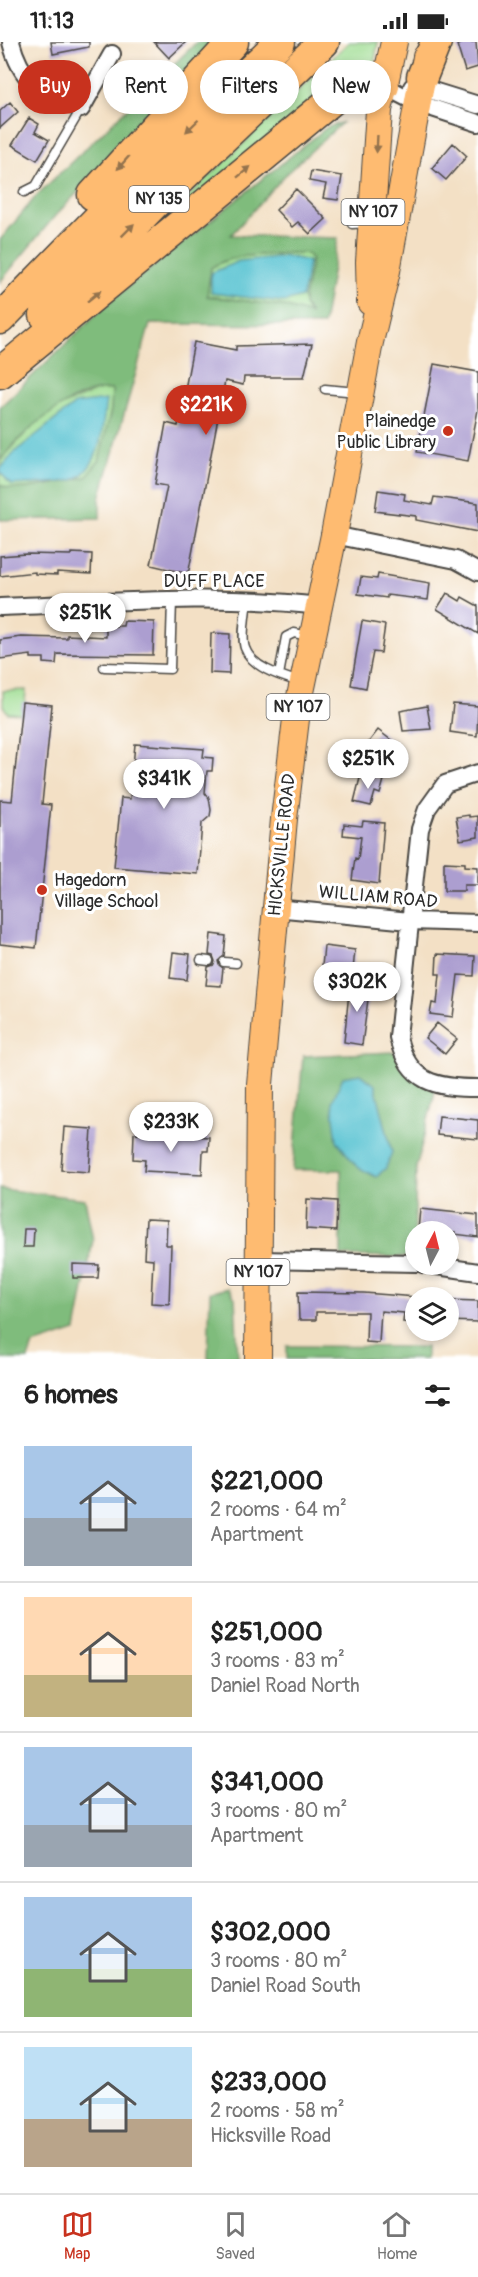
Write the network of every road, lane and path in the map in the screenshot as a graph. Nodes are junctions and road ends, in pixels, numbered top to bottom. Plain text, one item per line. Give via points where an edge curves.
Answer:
1 (11, 42) edge
2 (233, 42) edge
3 (280, 42) edge
4 (324, 42) edge
5 (394, 42) edge
6 (428, 42) edge
7 (436, 42) edge
8 (112, 54) dead end
9 (390, 60) edge
10 (18, 63) edge
11 (391, 87) edge
12 (420, 89) junction
13 (91, 91) edge
14 (478, 105) edge
15 (78, 114) edge
16 (315, 114) edge
17 (379, 114) edge
18 (478, 123) edge
19 (24, 192) dead end
20 (0, 298) edge
21 (0, 319) edge
22 (371, 338) junction
23 (0, 363) edge
24 (0, 373) edge
25 (325, 389) dead end
26 (361, 392) junction
27 (334, 535) junction
28 (478, 572) edge
29 (247, 599) junction
30 (172, 600) junction
31 (321, 601) junction
32 (0, 607) edge
33 (313, 636) junction
34 (104, 668) dead end
35 (279, 675) junction
36 (304, 684) junction
37 (478, 773) edge
38 (275, 908) junction
39 (411, 921) junction
40 (478, 923) edge
41 (224, 962) dead end
42 (236, 963) dead end
43 (478, 1088) edge
44 (258, 1260) junction
45 (405, 1263) edge
46 (459, 1271) edge
47 (478, 1272) edge
48 (258, 1359) edge

1 - 10 street
2 -> 20 highway
3 -> 21 highway, NY 135 via 134,182
23 -> 4 highway, NY 135 via 158,200
5 - 9 main road, HICKSVILLE ROAD / NY 107
6 - 12 main road, HICKSVILLE ROAD / NY 107
7 - 12 highway
8 - 13 street
11 - 12 street
12 - 14 street
12 - 18 street
12 - 22 main road, HICKSVILLE ROAD / NY 107
15 - 19 lane via 36,186
24 -> 16 highway
17 -> 22 main road, HICKSVILLE ROAD / NY 107 via 362,223 369,262
22 - 26 main road, HICKSVILLE ROAD / NY 107
25 - 26 lane
26 - 27 main road, HICKSVILLE ROAD / NY 107
27 - 28 street via 456,560
27 - 31 main road, HICKSVILLE ROAD
29 - 30 street, DUFF PLACE
29 - 31 street, DUFF PLACE
29 - 35 lane via 244,646 253,661
30 - 32 street, DUFF PLACE
30 - 34 lane via 170,669
31 - 33 main road, HICKSVILLE ROAD / NY 107
33 - 35 lane via 294,633 286,637
33 - 36 main road, HICKSVILLE ROAD / NY 107
35 - 36 lane
36 - 38 main road, HICKSVILLE ROAD / NY 107 via 297,711
37 - 39 street via 440,779 420,830
38 - 39 street, WILLIAM ROAD
38 - 44 main road, HICKSVILLE ROAD / NY 107 via 260,1084
39 - 40 street, WILLIAM ROAD
39 - 43 street via 399,1037 406,1062 427,1082 443,1087
41 - 42 lane
44 - 45 street
44 - 48 main road, HICKSVILLE ROAD / NY 107
46 - 47 street

